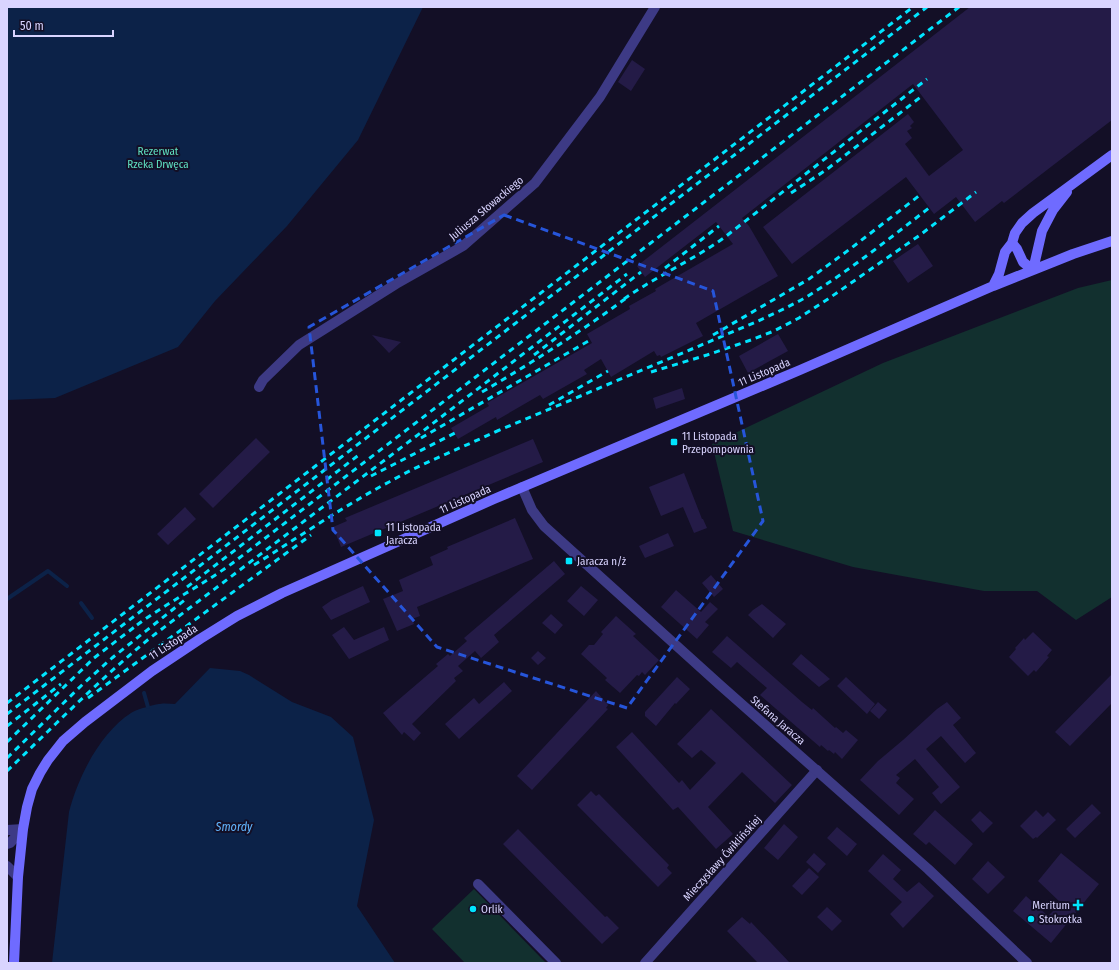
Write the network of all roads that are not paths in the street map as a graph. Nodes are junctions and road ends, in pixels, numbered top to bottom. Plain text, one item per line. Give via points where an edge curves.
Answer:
1 (655, 7) edge
2 (1112, 155) edge
3 (1073, 184) junction
4 (1112, 241) edge
5 (1012, 242) junction
6 (1033, 270) junction
7 (993, 286) junction
8 (259, 387) dead end
9 (522, 487) junction
10 (817, 770) junction
11 (23, 829) junction
12 (7, 830) edge
13 (7, 844) edge
14 (7, 866) edge
15 (18, 877) junction
16 (478, 884) dead end
17 (14, 963) edge
18 (556, 963) edge
19 (645, 963) edge
20 (1027, 963) edge

1 - 8 street, Juliusza Słowackiego via 600,97 535,183 462,246 299,345
2 - 3 main road
3 - 5 main road via 1022,223
3 - 6 main road via 1053,210 1042,231
4 - 6 main road, 11 Listopada
5 - 6 main road via 1023,262
5 - 7 main road via 1005,252
6 - 7 main road, 11 Listopada
7 - 9 main road, 11 Listopada
9 - 10 street, Stefana Jaracza via 532,510 544,526
9 - 11 main road, 11 Listopada via 282,593 237,616 152,671 63,741 48,760 32,789
10 - 19 street, Mieczysławy Ćwiklińskiej
10 - 20 street, Stefana Jaracza via 928,869
11 - 12 street
11 - 13 street
11 - 15 main road, 11 Listopada
14 - 15 street
15 - 17 main road, 11 Listopada
16 - 18 street

